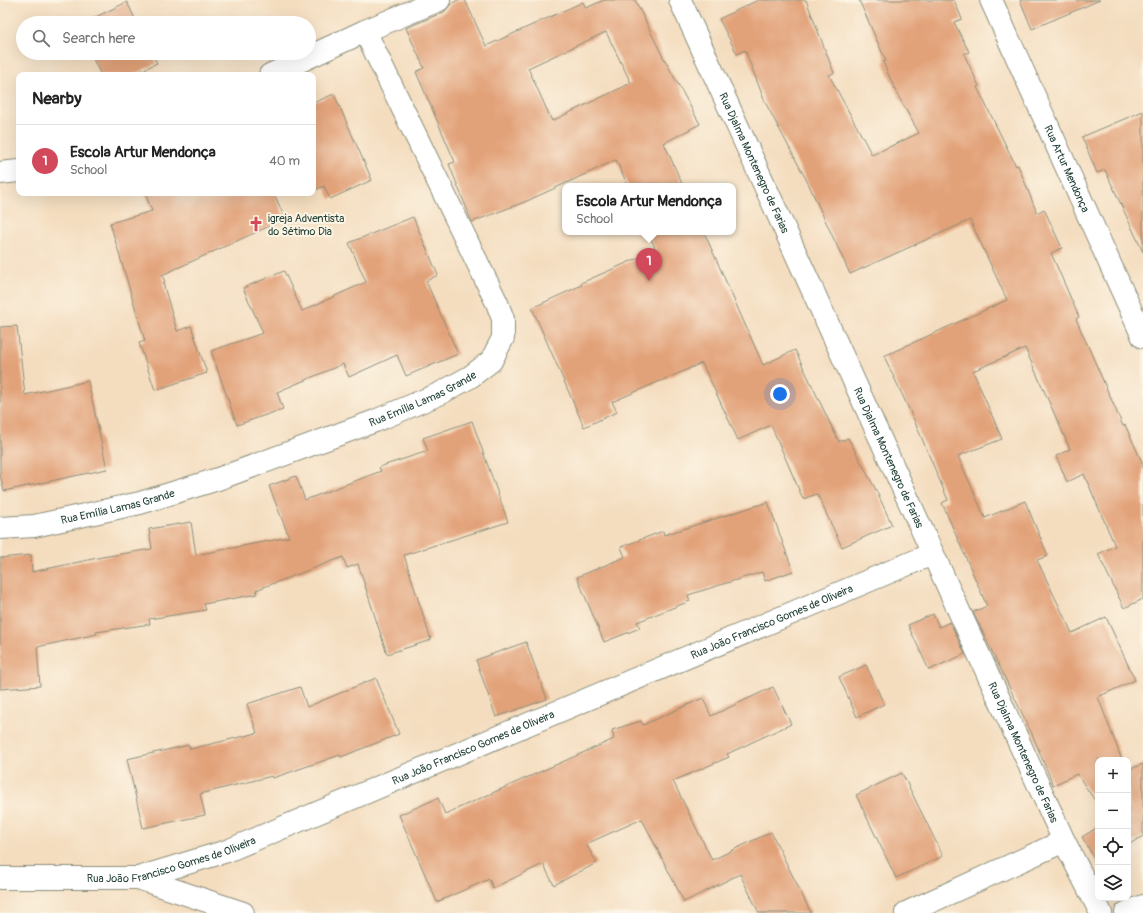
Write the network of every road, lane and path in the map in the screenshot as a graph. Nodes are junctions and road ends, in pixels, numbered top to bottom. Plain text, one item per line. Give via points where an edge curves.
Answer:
1 (439, 0) edge
2 (680, 0) edge
3 (991, 0) edge
4 (365, 31) junction
5 (316, 54) edge
6 (302, 60) edge
7 (276, 72) edge
8 (16, 171) edge
9 (0, 173) edge
10 (1143, 337) edge
11 (0, 528) edge
12 (932, 554) junction
13 (1064, 842) junction
14 (0, 878) edge
15 (138, 878) junction
16 (1143, 906) edge
17 (243, 913) edge
18 (906, 913) edge
19 (1101, 913) edge
20 (1126, 913) edge

1 - 4 street
2 - 12 street, Rua Djalma Montenegro de Farias
3 - 10 street, Rua Artur Mendonça
4 - 5 street
4 - 11 street, Rua Emília Lamas Grande via 497,303 503,319 503,338 491,361 470,377 439,394 375,421 218,479 140,503 34,526
6 - 7 street
8 - 9 street
12 - 13 street, Rua Djalma Montenegro de Farias
12 - 15 street, Rua João Francisco Gomes de Oliveira via 227,852
13 - 18 street
13 - 19 street, Rua Djalma Montenegro de Farias
14 - 15 street, Rua João Francisco Gomes de Oliveira
15 - 17 street
16 - 20 street

